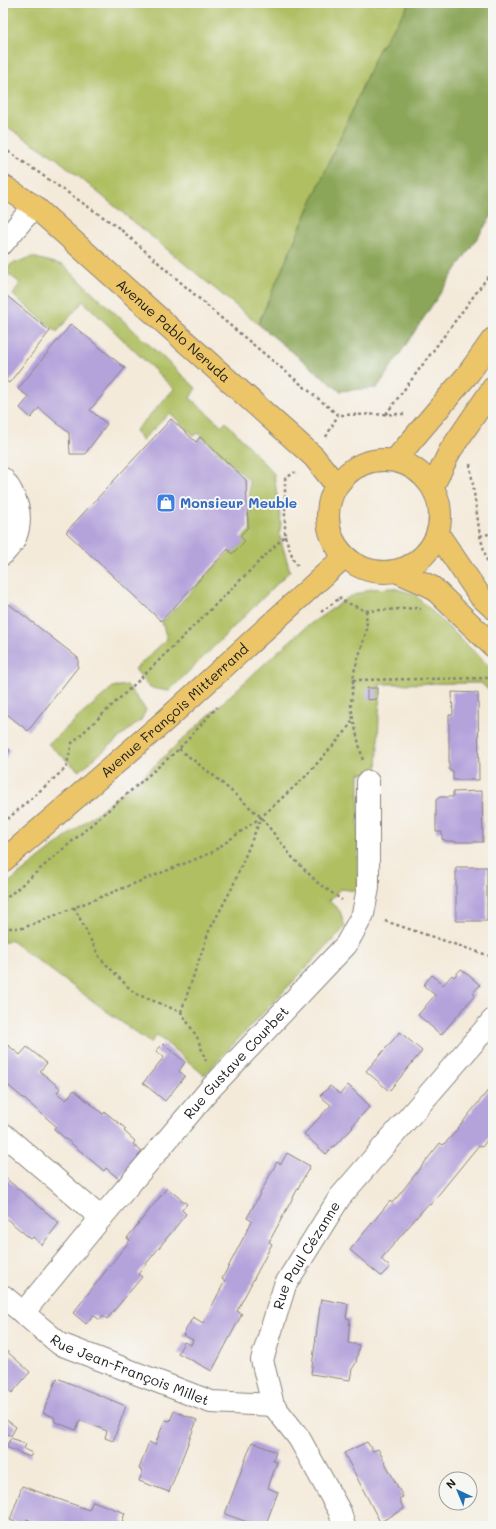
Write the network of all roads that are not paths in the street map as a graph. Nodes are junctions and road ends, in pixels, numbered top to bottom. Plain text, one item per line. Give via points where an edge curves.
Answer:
1 (3, 186) edge
2 (34, 206) junction
3 (3, 243) edge
4 (493, 339) edge
5 (493, 388) edge
6 (395, 460) junction
7 (3, 479) edge
8 (336, 485) junction
9 (432, 486) junction
10 (438, 534) junction
11 (3, 554) edge
12 (344, 557) junction
13 (396, 571) junction
14 (493, 608) edge
15 (493, 646) edge
16 (368, 782) road end
17 (3, 861) edge
18 (493, 1020) edge
19 (3, 1134) edge
20 (101, 1218) junction
21 (3, 1296) edge
22 (23, 1313) junction
23 (273, 1405) junction
24 (344, 1526) edge

1 - 2 main road, Avenue Pablo Neruda
2 - 3 street
2 - 8 main road, Avenue Pablo Neruda via 314,457
4 - 6 main road via 458,386
5 - 9 main road via 450,450
6 - 8 main road via 370,460 352,469
6 - 9 main road via 412,467
7 - 11 street via 12,491 20,514 14,539
8 - 12 main road via 327,510 331,536
9 - 10 main road via 442,510
10 - 13 main road via 426,555 407,568
10 - 14 main road via 480,596
12 - 13 main road via 364,570 383,573
12 - 17 main road, Avenue François Mitterrand via 167,719
13 - 15 main road via 432,587
16 - 20 street, Rue Gustave Courbet via 368,888 364,914 346,945 210,1088
18 - 23 street, Rue Paul Cézanne via 340,1197 285,1285 262,1360
19 - 20 street
20 - 22 street, Rue Gustave Courbet
21 - 22 street, Rue Jean-François Millet
22 - 23 street, Rue Jean-François Millet via 60,1344 211,1402
23 - 24 street, Rue Paul Cézanne via 299,1438 340,1512

